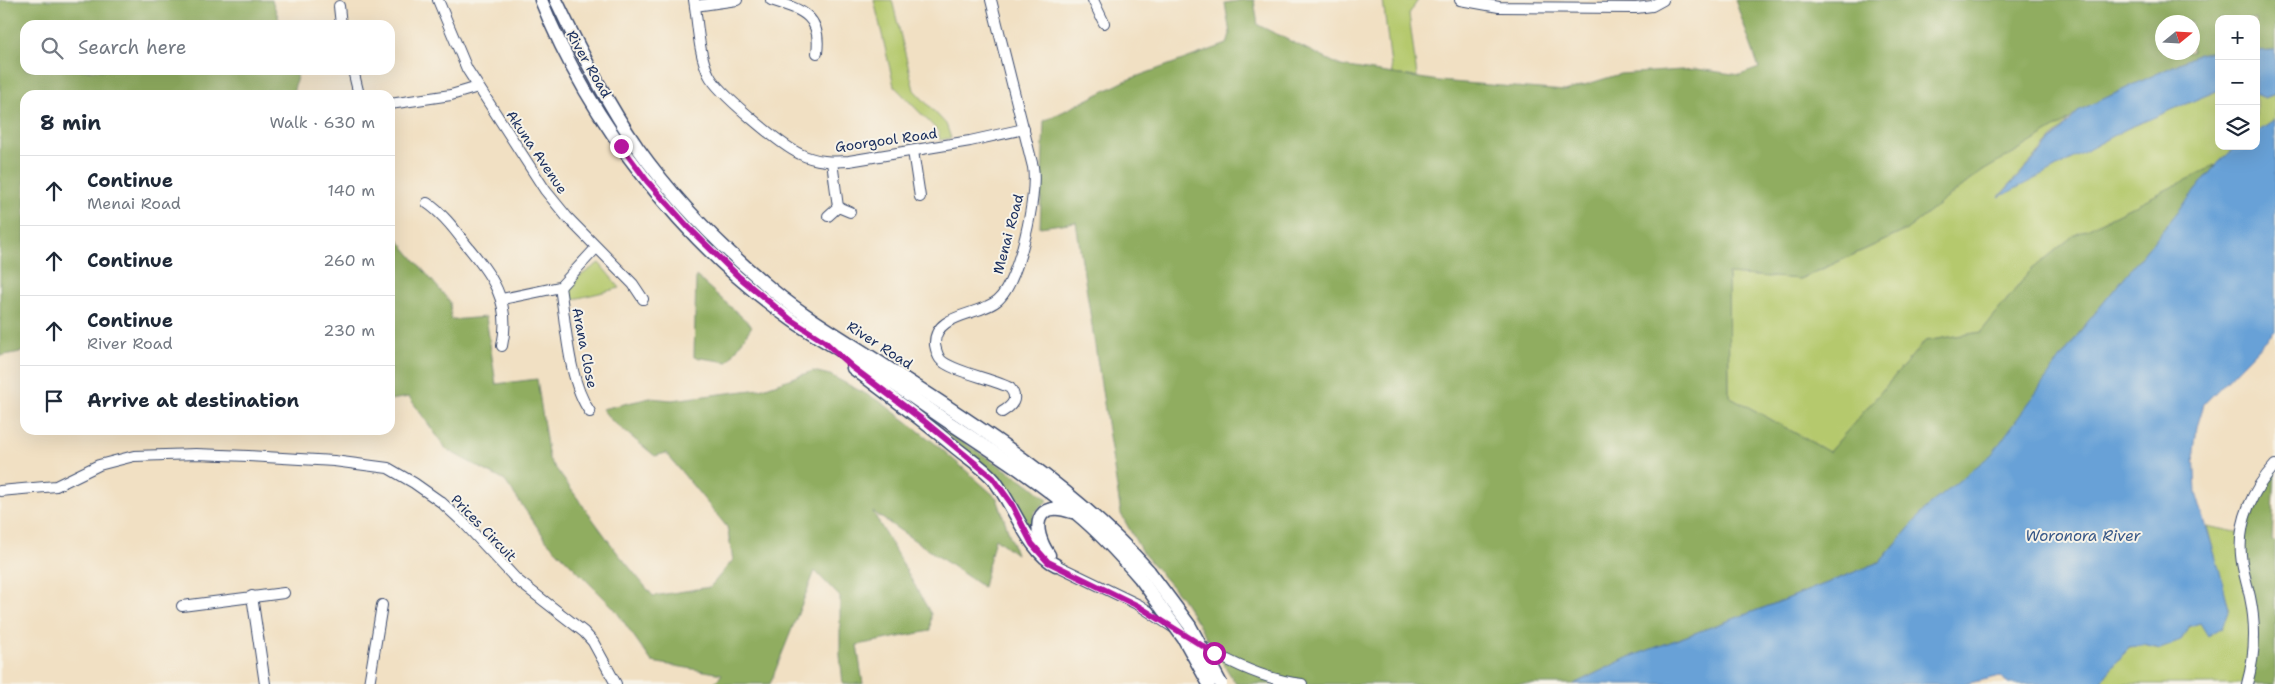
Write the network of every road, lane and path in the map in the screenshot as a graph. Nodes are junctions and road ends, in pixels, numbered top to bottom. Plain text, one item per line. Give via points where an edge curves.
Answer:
1 (438, 0) edge
2 (535, 0) edge
3 (540, 0) edge
4 (556, 0) edge
5 (737, 0) edge
6 (771, 0) edge
7 (991, 0) edge
8 (1092, 0) edge
9 (1460, 0) edge
10 (1663, 0) edge
11 (695, 3) edge
12 (1521, 3) edge
13 (339, 6) dead end
14 (340, 20) edge
15 (1104, 23) dead end
16 (550, 24) junction
17 (817, 53) dead end
18 (354, 75) edge
19 (478, 87) junction
20 (358, 90) edge
21 (395, 103) edge
22 (1024, 129) junction
23 (913, 151) junction
24 (832, 162) junction
25 (920, 197) dead end
26 (427, 203) dead end
27 (838, 207) junction
28 (850, 212) dead end
29 (828, 216) dead end
30 (596, 248) junction
31 (560, 287) junction
32 (502, 299) junction
33 (643, 299) dead end
34 (825, 342) junction
35 (502, 346) dead end
36 (590, 412) dead end
37 (1002, 412) dead end
38 (2275, 465) edge
39 (0, 491) edge
40 (1077, 513) junction
41 (1056, 565) junction
42 (1144, 574) junction
43 (284, 593) dead end
44 (252, 596) junction
45 (382, 605) dead end
46 (182, 606) dead end
47 (266, 684) edge
48 (369, 684) edge
49 (616, 684) edge
50 (1209, 684) edge
51 (1221, 684) edge
52 (1302, 684) edge
53 (2247, 684) edge

1 - 19 street, Akuna Avenue via 460,56
2 - 16 main road
3 - 16 main road
4 - 42 main road, River Road via 604,95 639,149 691,212 763,283 1020,456 1100,520
5 - 11 street
6 - 17 street via 803,11 811,18 819,38
7 - 22 street, Menai Road
8 - 15 street
9 - 12 street via 1499,7
10 - 12 street via 1652,6 1636,8
11 - 24 street, Goorgool Road via 704,60 709,76 718,88 786,146 816,160
13 - 14 street
16 - 34 main road, River Road via 583,86 647,181 738,276 791,320
18 - 20 street
19 - 21 street via 451,95
19 - 30 street, Akuna Avenue via 545,190
22 - 23 street, Goorgool Road
22 - 37 street, Menai Road via 1034,174 1034,195 1012,277 998,300 941,326 935,337 941,360 1014,392 1014,402
23 - 24 street, Goorgool Road
23 - 25 street
24 - 27 street
26 - 32 street via 442,215 487,270
27 - 28 street
27 - 29 street
30 - 31 street
30 - 33 street, Akuna Avenue
31 - 32 street
31 - 36 street, Arana Close via 575,379 581,399
32 - 35 street via 505,332
34 - 40 main road, River Road via 854,358
34 - 41 main road via 993,478 1011,503 1032,544 1048,562
38 - 53 street via 2256,490 2241,533 2241,555 2253,618 2252,657
39 - 49 street, Prices Circuit via 56,486 99,465 134,456 248,456 388,468 441,502 517,580 584,632
40 - 41 main road via 1053,508 1038,518 1038,535
40 - 42 main road, River Road
41 - 52 street via 1138,606 1240,666 1268,677
42 - 50 main road, River Road, bridge
42 - 51 main road, River Road, bridge via 1190,626
43 - 44 street
44 - 46 street
44 - 47 street
45 - 48 street

